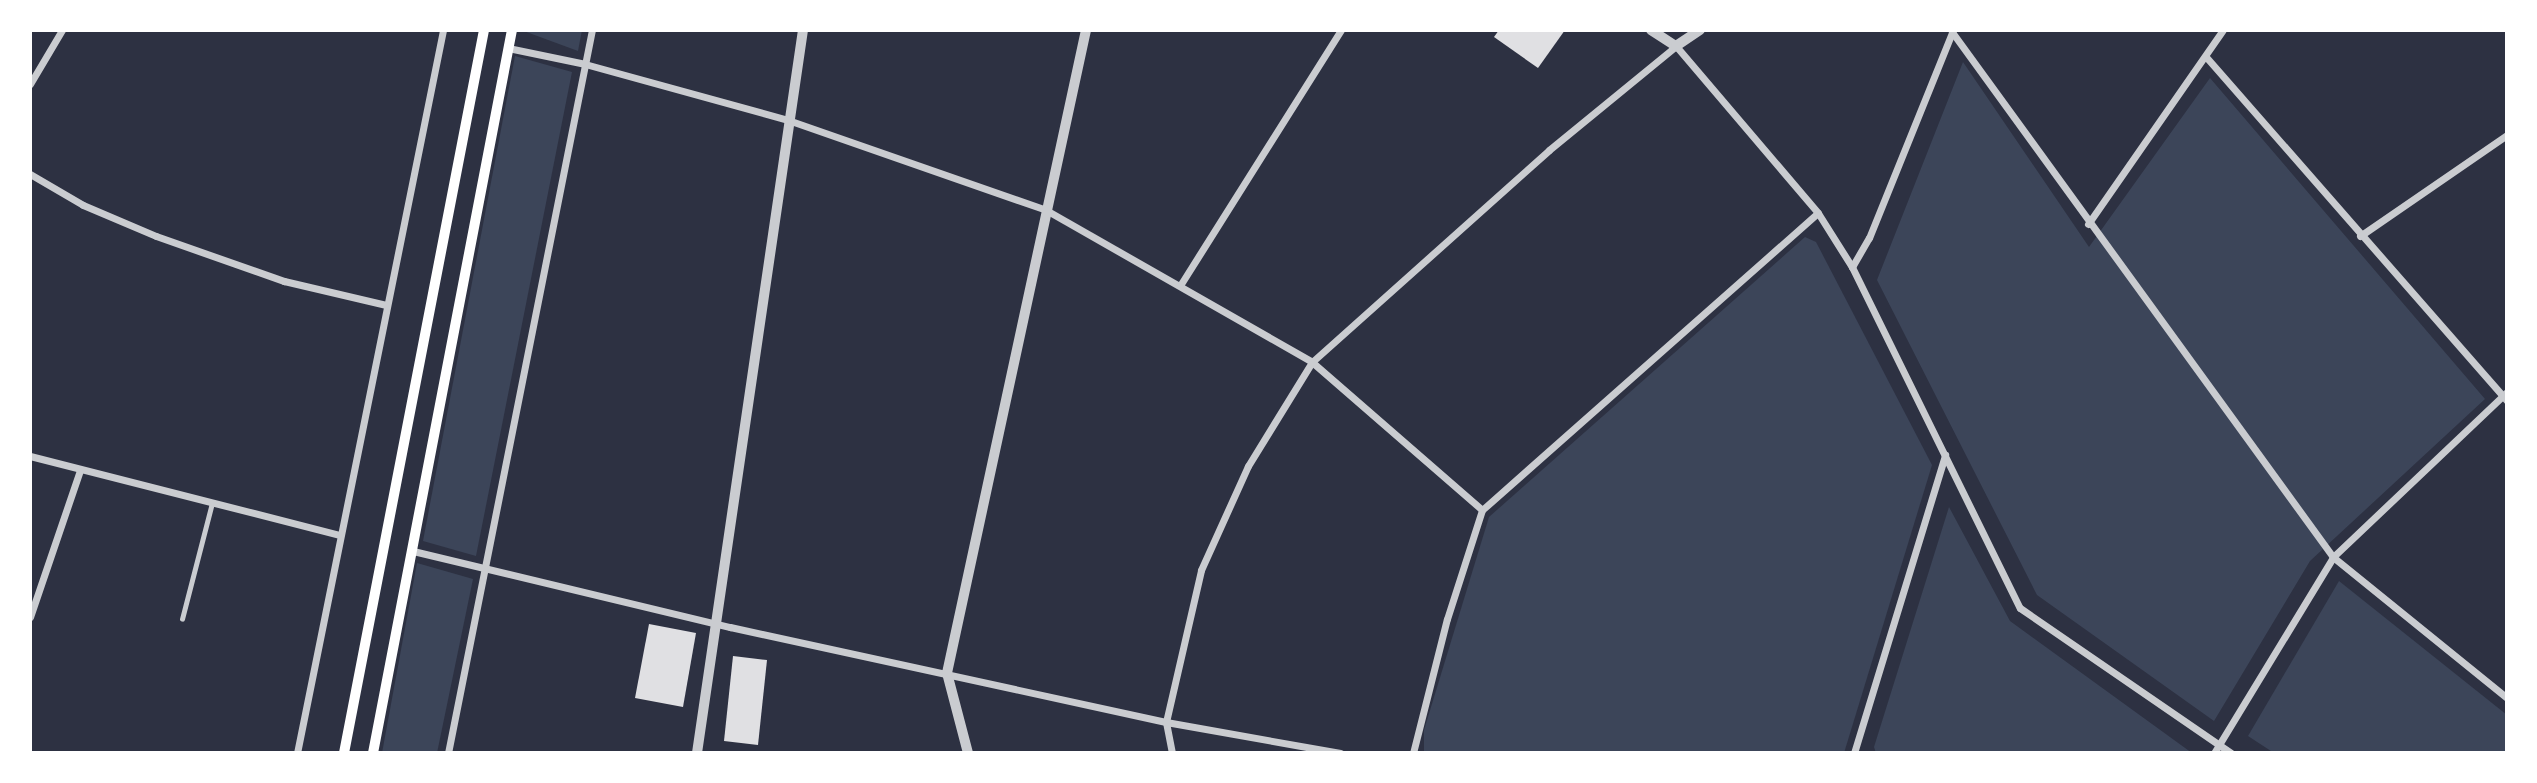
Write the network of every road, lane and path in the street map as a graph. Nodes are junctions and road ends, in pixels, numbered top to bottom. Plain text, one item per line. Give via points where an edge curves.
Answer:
1 (62, 30) edge
2 (443, 30) edge
3 (484, 30) edge
4 (512, 30) edge
5 (592, 30) edge
6 (803, 30) edge
7 (1086, 30) edge
8 (1341, 30) edge
9 (1651, 30) edge
10 (1700, 30) edge
11 (2223, 30) edge
12 (1952, 31) edge
13 (1676, 46) junction
14 (508, 48) junction
15 (2207, 58) junction
16 (585, 64) junction
17 (30, 84) edge
18 (788, 120) junction
19 (2507, 135) edge
20 (30, 174) edge
21 (1046, 210) junction
22 (1818, 213) junction
23 (2088, 224) junction
24 (2360, 236) junction
25 (1852, 267) junction
26 (1181, 284) junction
27 (386, 305) junction
28 (1312, 362) junction
29 (2506, 396) edge
30 (1945, 455) junction
31 (30, 456) edge
32 (80, 470) junction
33 (212, 503) junction
34 (1482, 510) junction
35 (340, 535) junction
36 (413, 551) junction
37 (2333, 557) junction
38 (487, 569) junction
39 (30, 617) edge
40 (183, 619) dead end
41 (714, 624) junction
42 (947, 673) junction
43 (2507, 698) edge
44 (1166, 722) junction
45 (2217, 749) edge
46 (297, 753) edge
47 (344, 753) edge
48 (373, 753) edge
49 (448, 753) edge
50 (697, 753) edge
51 (968, 753) edge
52 (1172, 753) edge
53 (1340, 753) edge
54 (1413, 753) edge
55 (1854, 753) edge
56 (2231, 753) edge

1 - 17 street
2 - 27 street
3 - 47 main road
4 - 14 main road
5 - 16 street
6 - 18 street
7 - 21 street
8 - 26 street
9 - 13 street
10 - 13 street
11 - 15 street
12 - 23 street
12 - 25 street via 1869,238
13 - 22 street
13 - 28 street via 1549,150
14 - 16 street
14 - 36 main road
15 - 23 street
15 - 24 street
16 - 18 street
16 - 38 street
18 - 21 street
18 - 41 street
19 - 24 street
20 - 27 street via 83,205 156,236 284,281
21 - 26 street
21 - 42 street
22 - 25 street
22 - 34 street
23 - 37 street
24 - 29 street
25 - 30 street
26 - 28 street
27 - 35 street
28 - 34 street
28 - 44 street via 1248,466 1200,570
29 - 37 street
30 - 45 street via 2020,608
30 - 55 street
31 - 32 street
32 - 33 street
32 - 39 street
33 - 35 street
33 - 40 lane
34 - 54 street via 1447,619
35 - 46 street
36 - 38 street
36 - 48 main road
37 - 43 street
37 - 45 street
38 - 41 street
38 - 49 street
41 - 42 street
41 - 50 street
42 - 44 street
42 - 51 street
44 - 52 street
44 - 53 street
45 - 56 street

